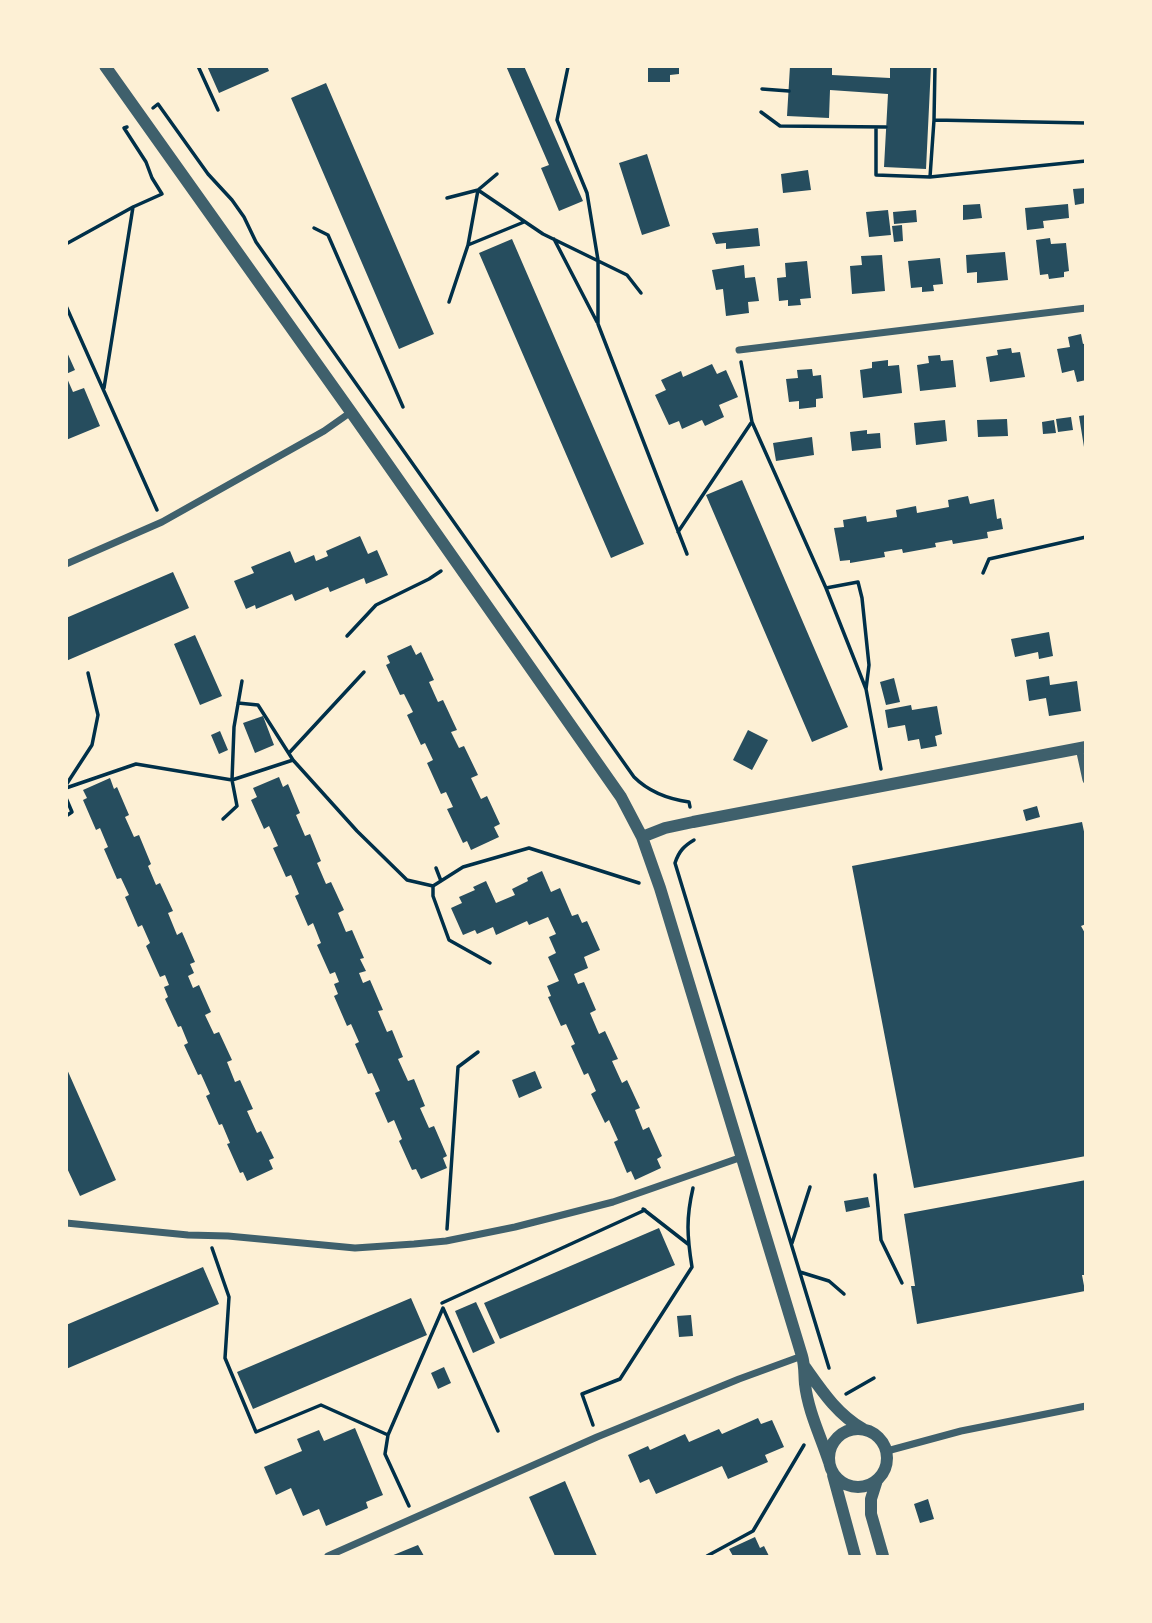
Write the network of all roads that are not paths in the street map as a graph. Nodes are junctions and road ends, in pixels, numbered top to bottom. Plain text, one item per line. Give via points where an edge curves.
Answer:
1 (105, 66) edge
2 (1086, 308) edge
3 (739, 349) road end
4 (351, 412) junction
5 (66, 564) edge
6 (1082, 747) edge
7 (1086, 780) edge
8 (642, 837) junction
9 (743, 1157) junction
10 (66, 1223) edge
11 (804, 1362) junction
12 (1086, 1406) edge
13 (863, 1429) junction
14 (887, 1451) junction
15 (830, 1466) junction
16 (877, 1480) junction
17 (328, 1556) edge
18 (855, 1556) edge
19 (883, 1556) edge

1 - 4 street
2 - 3 street
4 - 5 street via 162,522
4 - 8 street via 621,797
6 - 7 street
6 - 8 street via 693,822
8 - 9 street
9 - 10 street via 627,1198 446,1241 355,1248
9 - 11 street
11 - 13 street via 832,1404
11 - 15 street via 805,1384
11 - 17 street via 739,1379
12 - 14 street
13 - 14 street via 878,1437
13 - 15 street via 842,1434 835,1441
14 - 16 street via 886,1467
15 - 16 street via 837,1478 852,1487
15 - 18 street
16 - 19 street via 872,1514

